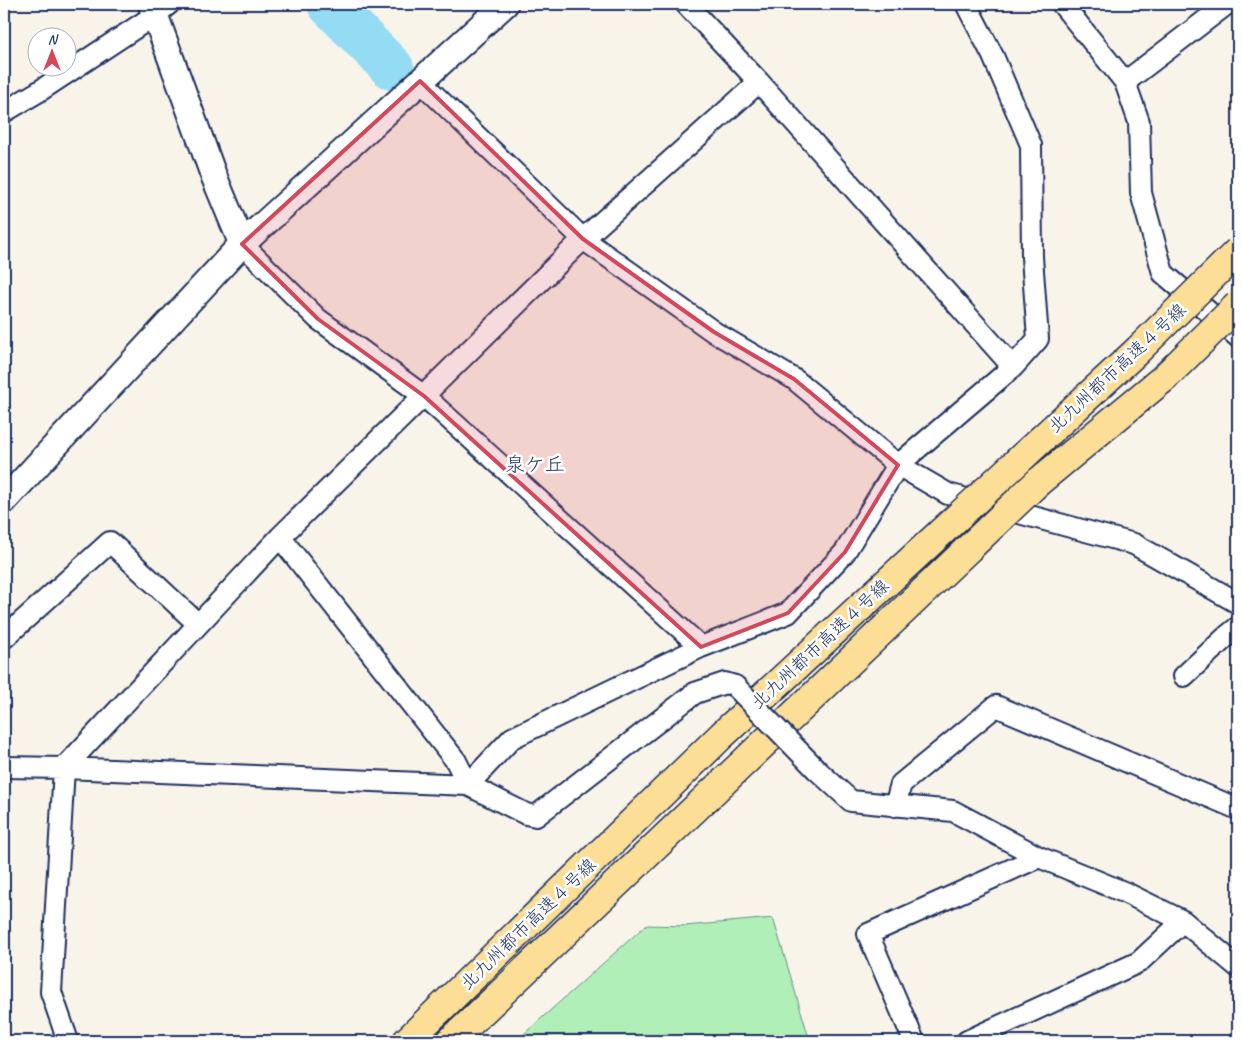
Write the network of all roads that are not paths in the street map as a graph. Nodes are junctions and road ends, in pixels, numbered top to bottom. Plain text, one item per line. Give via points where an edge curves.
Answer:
1 (505, 4) edge
2 (686, 4) edge
3 (966, 4) edge
4 (1062, 4) edge
5 (1227, 4) edge
6 (159, 7) edge
7 (420, 81) junction
8 (759, 82) junction
9 (1125, 82) junction
10 (4, 112) edge
11 (583, 239) junction
12 (242, 244) junction
13 (1238, 251) edge
14 (1238, 305) edge
15 (1238, 337) edge
16 (1013, 366) junction
17 (424, 396) junction
18 (898, 465) junction
19 (4, 501) edge
20 (280, 537) junction
21 (1238, 603) edge
22 (198, 624) junction
23 (1238, 627) edge
24 (4, 638) edge
25 (702, 647) junction
26 (1184, 676) dead end
27 (4, 767) edge
28 (64, 768) junction
29 (468, 785) junction
30 (896, 806) junction
31 (1238, 809) edge
32 (1039, 857) junction
33 (1183, 921) junction
34 (1238, 967) edge
35 (68, 1041) edge
36 (407, 1041) edge
37 (451, 1041) edge
38 (914, 1041) edge
39 (967, 1041) edge

1 - 7 street
2 - 8 street
3 - 16 street via 993,56 1031,145 1032,256 1038,338
4 - 9 street
5 - 9 street
6 - 10 street via 38,92
6 - 12 street via 213,174
7 - 11 street
7 - 12 street
8 - 11 street
8 - 16 street
9 - 15 street via 1139,122 1141,193 1163,273
11 - 17 street
11 - 18 street via 714,332 794,379
12 - 17 street via 318,319
12 - 19 street
13 - 36 highway, 北九州都市高速４号線, bridge via 1136,351 722,735
14 - 37 highway, 北九州都市高速４号線, bridge via 1164,378 1037,483
16 - 18 street
17 - 20 street
17 - 25 street
18 - 21 street via 948,494 1134,544
18 - 25 street via 845,552 788,612
20 - 22 street
20 - 29 street via 456,761
22 - 24 street via 110,542
22 - 28 street
23 - 26 street
25 - 29 street via 512,738
27 - 28 street
28 - 29 street
28 - 35 street via 51,992
29 - 30 street, bridge via 536,816 695,693 724,683 735,686 852,801
30 - 31 street via 901,784 996,706
30 - 32 street via 953,812
32 - 33 street
32 - 38 street via 868,934
33 - 34 street
33 - 39 street via 1139,962

